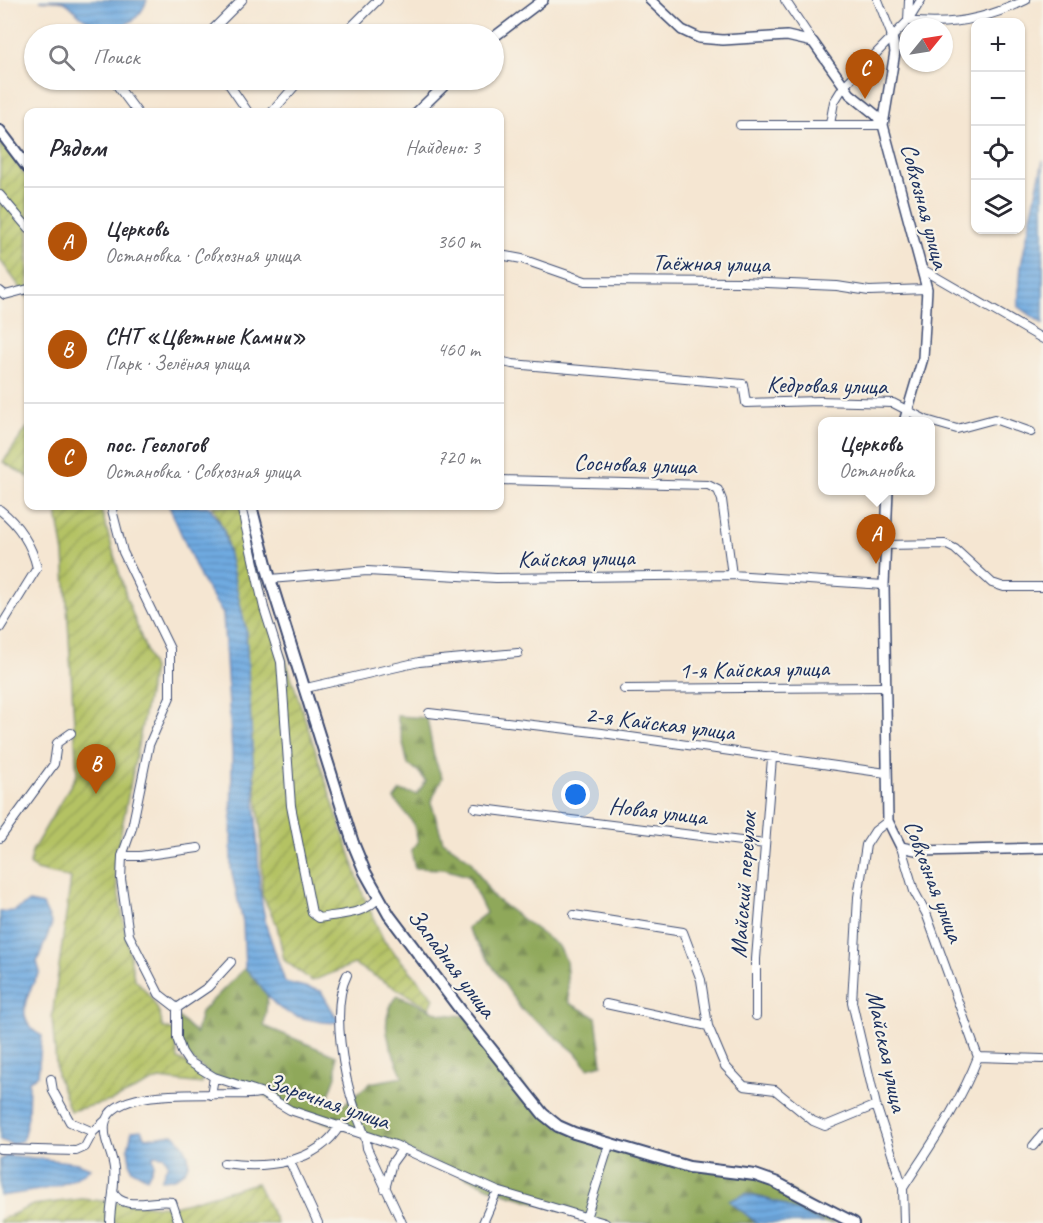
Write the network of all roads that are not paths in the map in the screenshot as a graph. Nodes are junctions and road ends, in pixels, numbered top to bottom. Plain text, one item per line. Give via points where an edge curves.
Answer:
1 (242, 0) edge
2 (378, 0) edge
3 (543, 0) edge
4 (650, 0) edge
5 (785, 0) edge
6 (878, 0) edge
7 (909, 0) edge
8 (921, 0) edge
9 (1026, 0) edge
10 (908, 18) edge
11 (910, 18) edge
12 (953, 21) edge
13 (218, 24) edge
14 (354, 24) edge
15 (504, 29) edge
16 (899, 29) edge
17 (892, 36) junction
18 (813, 42) junction
19 (844, 86) junction
20 (120, 90) edge
21 (233, 90) edge
22 (291, 90) edge
23 (440, 90) edge
24 (134, 108) edge
25 (245, 108) edge
26 (276, 108) edge
27 (421, 108) edge
28 (830, 124) junction
29 (740, 125) dead end
30 (883, 125) junction
31 (0, 131) edge
32 (24, 163) edge
33 (0, 195) edge
34 (24, 223) edge
35 (504, 256) edge
36 (924, 270) junction
37 (927, 289) junction
38 (24, 290) edge
39 (1, 296) edge
40 (1043, 339) edge
41 (504, 362) edge
42 (907, 410) junction
43 (905, 417) edge
44 (920, 417) edge
45 (935, 423) edge
46 (1031, 432) dead end
47 (504, 480) edge
48 (888, 495) edge
49 (0, 510) edge
50 (112, 510) edge
51 (243, 510) edge
52 (252, 510) edge
53 (885, 545) junction
54 (732, 575) junction
55 (270, 579) junction
56 (884, 585) junction
57 (1043, 587) edge
58 (0, 628) edge
59 (518, 653) dead end
60 (885, 687) junction
61 (306, 688) junction
62 (624, 690) dead end
63 (429, 713) dead end
64 (70, 733) dead end
65 (772, 758) junction
66 (886, 774) junction
67 (475, 808) dead end
68 (888, 822) junction
69 (0, 838) edge
70 (765, 844) junction
71 (901, 847) junction
72 (198, 848) dead end
73 (1043, 848) edge
74 (122, 856) junction
75 (378, 898) junction
76 (574, 915) dead end
77 (231, 962) dead end
78 (347, 975) dead end
79 (606, 1004) dead end
80 (177, 1008) junction
81 (756, 1016) dead end
82 (708, 1026) junction
83 (978, 1057) junction
84 (1043, 1059) edge
85 (214, 1077) junction
86 (51, 1079) dead end
87 (260, 1092) junction
88 (211, 1095) junction
89 (876, 1105) junction
90 (105, 1121) junction
91 (340, 1125) junction
92 (93, 1132) junction
93 (1043, 1134) edge
94 (366, 1136) junction
95 (609, 1145) junction
96 (1033, 1146) dead end
97 (0, 1149) edge
98 (403, 1149) junction
99 (290, 1162) junction
100 (224, 1163) dead end
101 (903, 1188) junction
102 (385, 1189) junction
103 (497, 1191) junction
104 (113, 1192) junction
105 (586, 1218) junction
106 (110, 1223) edge
107 (179, 1223) edge
108 (318, 1223) edge
109 (402, 1223) edge
110 (483, 1223) edge
111 (605, 1223) edge
112 (854, 1223) edge
113 (904, 1223) edge

1 - 13 street
2 - 14 street
3 - 15 street
4 - 18 street via 682,30 699,38 788,36
5 - 18 street
6 - 17 street
7 - 10 street
8 - 11 street
9 - 12 street via 1001,12
16 - 17 street
17 - 19 street
17 - 30 street, Совхозная улица via 895,52
18 - 19 street
19 - 28 street via 834,102
19 - 30 street
20 - 24 street
21 - 25 street
22 - 26 street
23 - 27 street
28 - 29 street
28 - 30 street
30 - 36 street, Совхозная улица
31 - 32 main road
33 - 34 street
35 - 37 street, Таёжная улица via 585,281 742,282 869,291
36 - 37 street, Совхозная улица
36 - 40 street
37 - 42 street, Совхозная улица via 923,358
38 - 39 street
41 - 42 street, Кедровая улица via 743,384 746,403 876,402 893,403
42 - 43 street, Совхозная улица
42 - 44 street, Кедровая улица
45 - 46 street, Кедровая улица via 957,429 994,419
47 - 54 street, Сосновая улица via 708,485 718,490 722,501
48 - 53 street, Совхозная улица
49 - 58 street via 29,545 37,567
50 - 74 street via 123,552 170,649 170,697 149,745 132,828
51 - 75 street via 264,608 281,662 291,806 312,913 319,918 360,911
52 - 55 main road, Западная улица
53 - 56 street, Совхозная улица
53 - 57 street via 945,544 992,583 1004,587
54 - 55 street, Кайская улица via 496,578 367,571
54 - 56 street, Кайская улица
55 - 61 main road, Западная улица
56 - 60 street, Совхозная улица
59 - 61 street via 419,662
60 - 62 street, 1-я Кайская улица
60 - 66 street, Совхозная улица
61 - 75 main road, Западная улица via 353,843
63 - 65 street, 2-я Кайская улица
64 - 69 street via 57,743 54,764
65 - 66 street, 2-я Кайская улица
65 - 70 street, Майский переулок
66 - 68 street, Совхозная улица
67 - 70 street, Новая улица
68 - 71 street, Совхозная улица
68 - 89 street, Майская улица via 875,831 866,845 858,897 852,1002
70 - 81 street, Майский переулок
71 - 73 street via 920,851
71 - 83 street, Совхозная улица
72 - 74 street
74 - 80 street via 121,879 129,935 159,994
75 - 95 main road, Западная улица via 543,1114 566,1130
76 - 82 street via 683,932 701,980
77 - 80 street via 213,983
78 - 94 street via 340,998 342,1046 351,1095
79 - 82 street
80 - 85 street via 177,1038 182,1052 188,1061
82 - 89 street via 725,1066 744,1086 775,1089 813,1121 825,1126 837,1123
83 - 84 street
83 - 101 street via 938,1133
85 - 87 street
85 - 88 street
86 - 92 street via 53,1091 70,1122
87 - 88 street, Заречная улица
87 - 91 street, Заречная улица via 290,1110
88 - 90 street, Заречная улица via 167,1093 144,1098 116,1109
89 - 101 street, Майская улица
90 - 92 street, Заречная улица
90 - 104 street via 104,1139 114,1167
91 - 94 street, Заречная улица
91 - 99 street via 321,1146
92 - 97 street, Заречная улица via 84,1147 76,1151
93 - 96 street
94 - 98 street, Заречная улица
94 - 102 street via 367,1148
95 - 105 street
95 - 112 main road, Западная улица via 689,1167 754,1175
98 - 102 street via 392,1162
98 - 103 street, Заречная улица
99 - 100 street
99 - 108 street
101 - 113 street, Майская улица
102 - 109 street
103 - 105 street, Заречная улица
103 - 110 street
104 - 106 street
104 - 107 street via 126,1204 172,1202
105 - 111 street, Заречная улица

